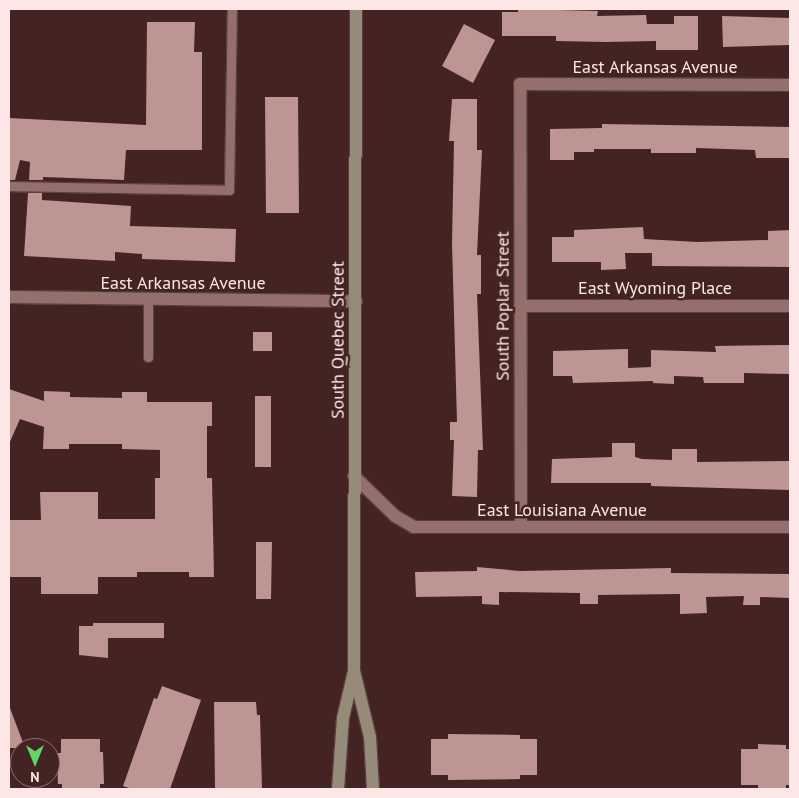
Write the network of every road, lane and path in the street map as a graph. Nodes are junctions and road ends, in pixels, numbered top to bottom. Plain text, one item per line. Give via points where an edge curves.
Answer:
1 (232, 9) edge
2 (356, 9) edge
3 (520, 84) joint
4 (790, 85) edge
5 (9, 186) edge
6 (9, 298) edge
7 (148, 300) junction
8 (356, 301) junction
9 (520, 306) junction
10 (790, 306) edge
11 (148, 357) dead end
12 (354, 476) junction
13 (521, 527) junction
14 (790, 527) edge
15 (354, 671) junction
16 (338, 789) edge
17 (373, 789) edge

1 - 5 lane via 229,190
2 - 8 main road, South Quebec Street
3 - 4 street, East Arkansas Avenue
3 - 9 street, South Poplar Street
6 - 7 street, East Arkansas Avenue
7 - 8 street, East Arkansas Avenue
7 - 11 lane
8 - 12 main road, South Quebec Street
9 - 10 street, East Wyoming Place
9 - 13 street, South Poplar Street
12 - 13 street, East Louisiana Avenue via 395,516 414,528
12 - 15 main road, South Quebec Street
13 - 14 street, East Louisiana Avenue
15 - 16 main road, South Quebec Street via 343,718
15 - 17 main road, South Quebec Street via 370,738

